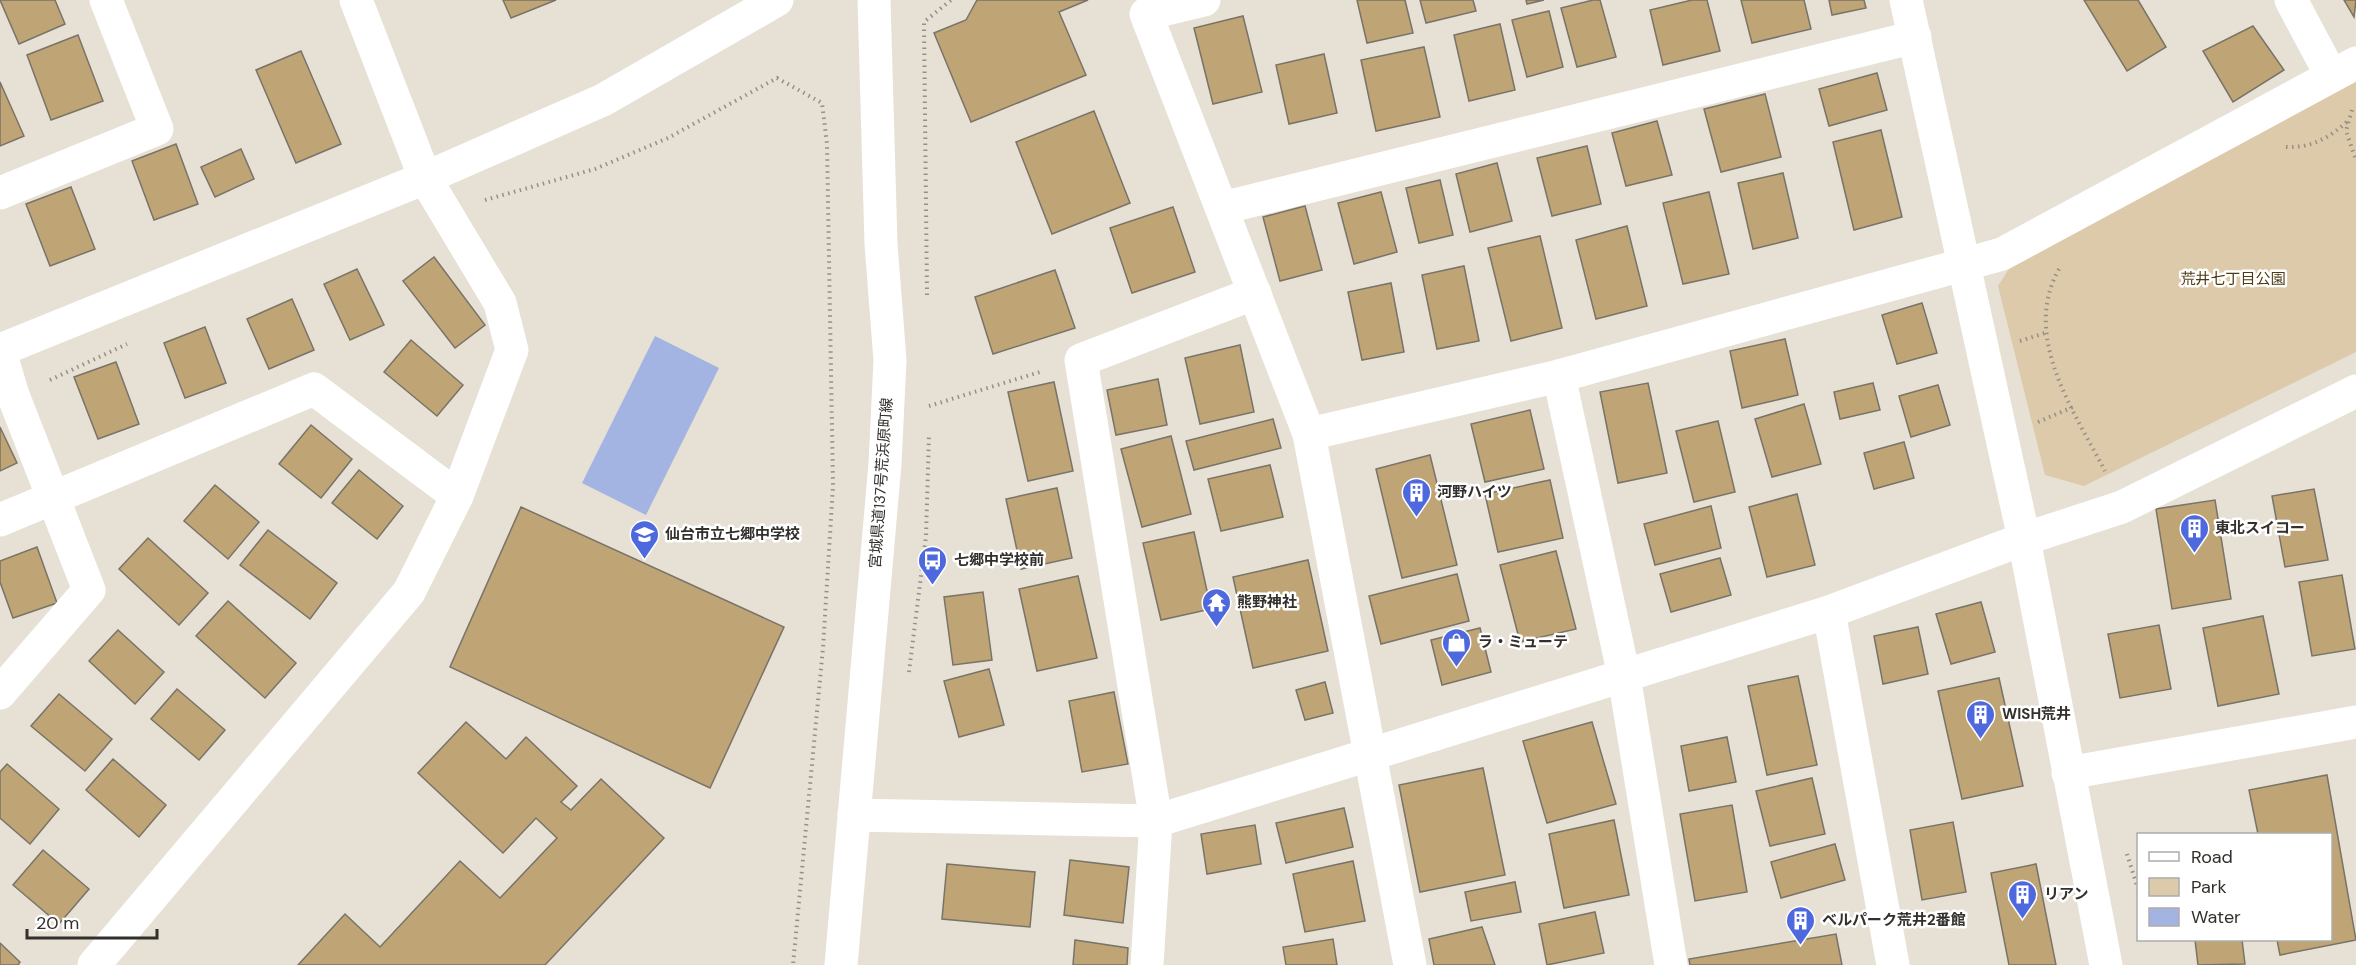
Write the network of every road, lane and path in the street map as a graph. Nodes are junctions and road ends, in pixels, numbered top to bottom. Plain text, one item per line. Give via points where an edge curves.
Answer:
1 (106, 0) edge
2 (356, 0) edge
3 (777, 0) edge
4 (874, 0) edge
5 (1203, 0) edge
6 (1906, 0) edge
7 (2290, 0) edge
8 (1915, 37) junction
9 (2344, 69) edge
10 (2356, 103) edge
11 (2356, 160) edge
12 (424, 178) junction
13 (0, 193) edge
14 (475, 202) dead end
15 (1222, 208) junction
16 (1966, 263) junction
17 (2061, 265) dead end
18 (1255, 293) junction
19 (2045, 333) junction
20 (2016, 342) dead end
21 (0, 351) edge
22 (1081, 360) junction
23 (1559, 376) junction
24 (2356, 391) edge
25 (929, 406) dead end
26 (2073, 407) junction
27 (2036, 423) dead end
28 (1309, 434) junction
29 (457, 496) junction
30 (53, 498) junction
31 (2122, 507) junction
32 (0, 520) edge
33 (2024, 539) junction
34 (1829, 612) junction
35 (1624, 676) junction
36 (0, 693) edge
37 (2356, 722) edge
38 (1370, 754) junction
39 (2068, 773) junction
40 (854, 815) junction
41 (1156, 821) junction
42 (94, 965) edge
43 (794, 965) edge
44 (841, 965) edge
45 (1147, 965) edge
46 (1410, 965) edge
47 (1671, 965) edge
48 (1893, 965) edge
49 (2106, 965) edge

1 - 13 street via 157,129
2 - 12 street
3 - 12 street via 603,100
4 - 40 street, 宮城県道137号荒浜原町線 via 881,244 890,360 885,464
5 - 15 street via 1146,14
6 - 8 street
7 - 9 street
8 - 15 street
8 - 16 street
9 - 16 street via 2055,227 2002,254
10 - 11 path via 2346,131
12 - 21 street
12 - 29 street via 500,303 512,350
14 - 43 path via 595,169 668,138 777,78 822,103 827,144 834,486
15 - 18 street
16 - 23 street
16 - 33 street
17 - 19 path via 2048,294
18 - 22 street
18 - 28 street
19 - 20 path
19 - 26 path via 2048,350
21 - 30 street
22 - 25 path
22 - 41 street
23 - 28 street
23 - 35 street
24 - 31 street
26 - 27 path
26 - 31 path
28 - 38 street
29 - 30 street via 314,389
29 - 42 street via 409,592
30 - 32 street
30 - 36 street via 88,590
31 - 33 street
33 - 34 street
33 - 39 street
34 - 35 street
34 - 48 street
35 - 38 street
35 - 47 street
37 - 39 street
38 - 41 street
38 - 46 street
39 - 49 street
40 - 41 street
40 - 44 street, 宮城県道137号荒浜原町線
41 - 45 street

